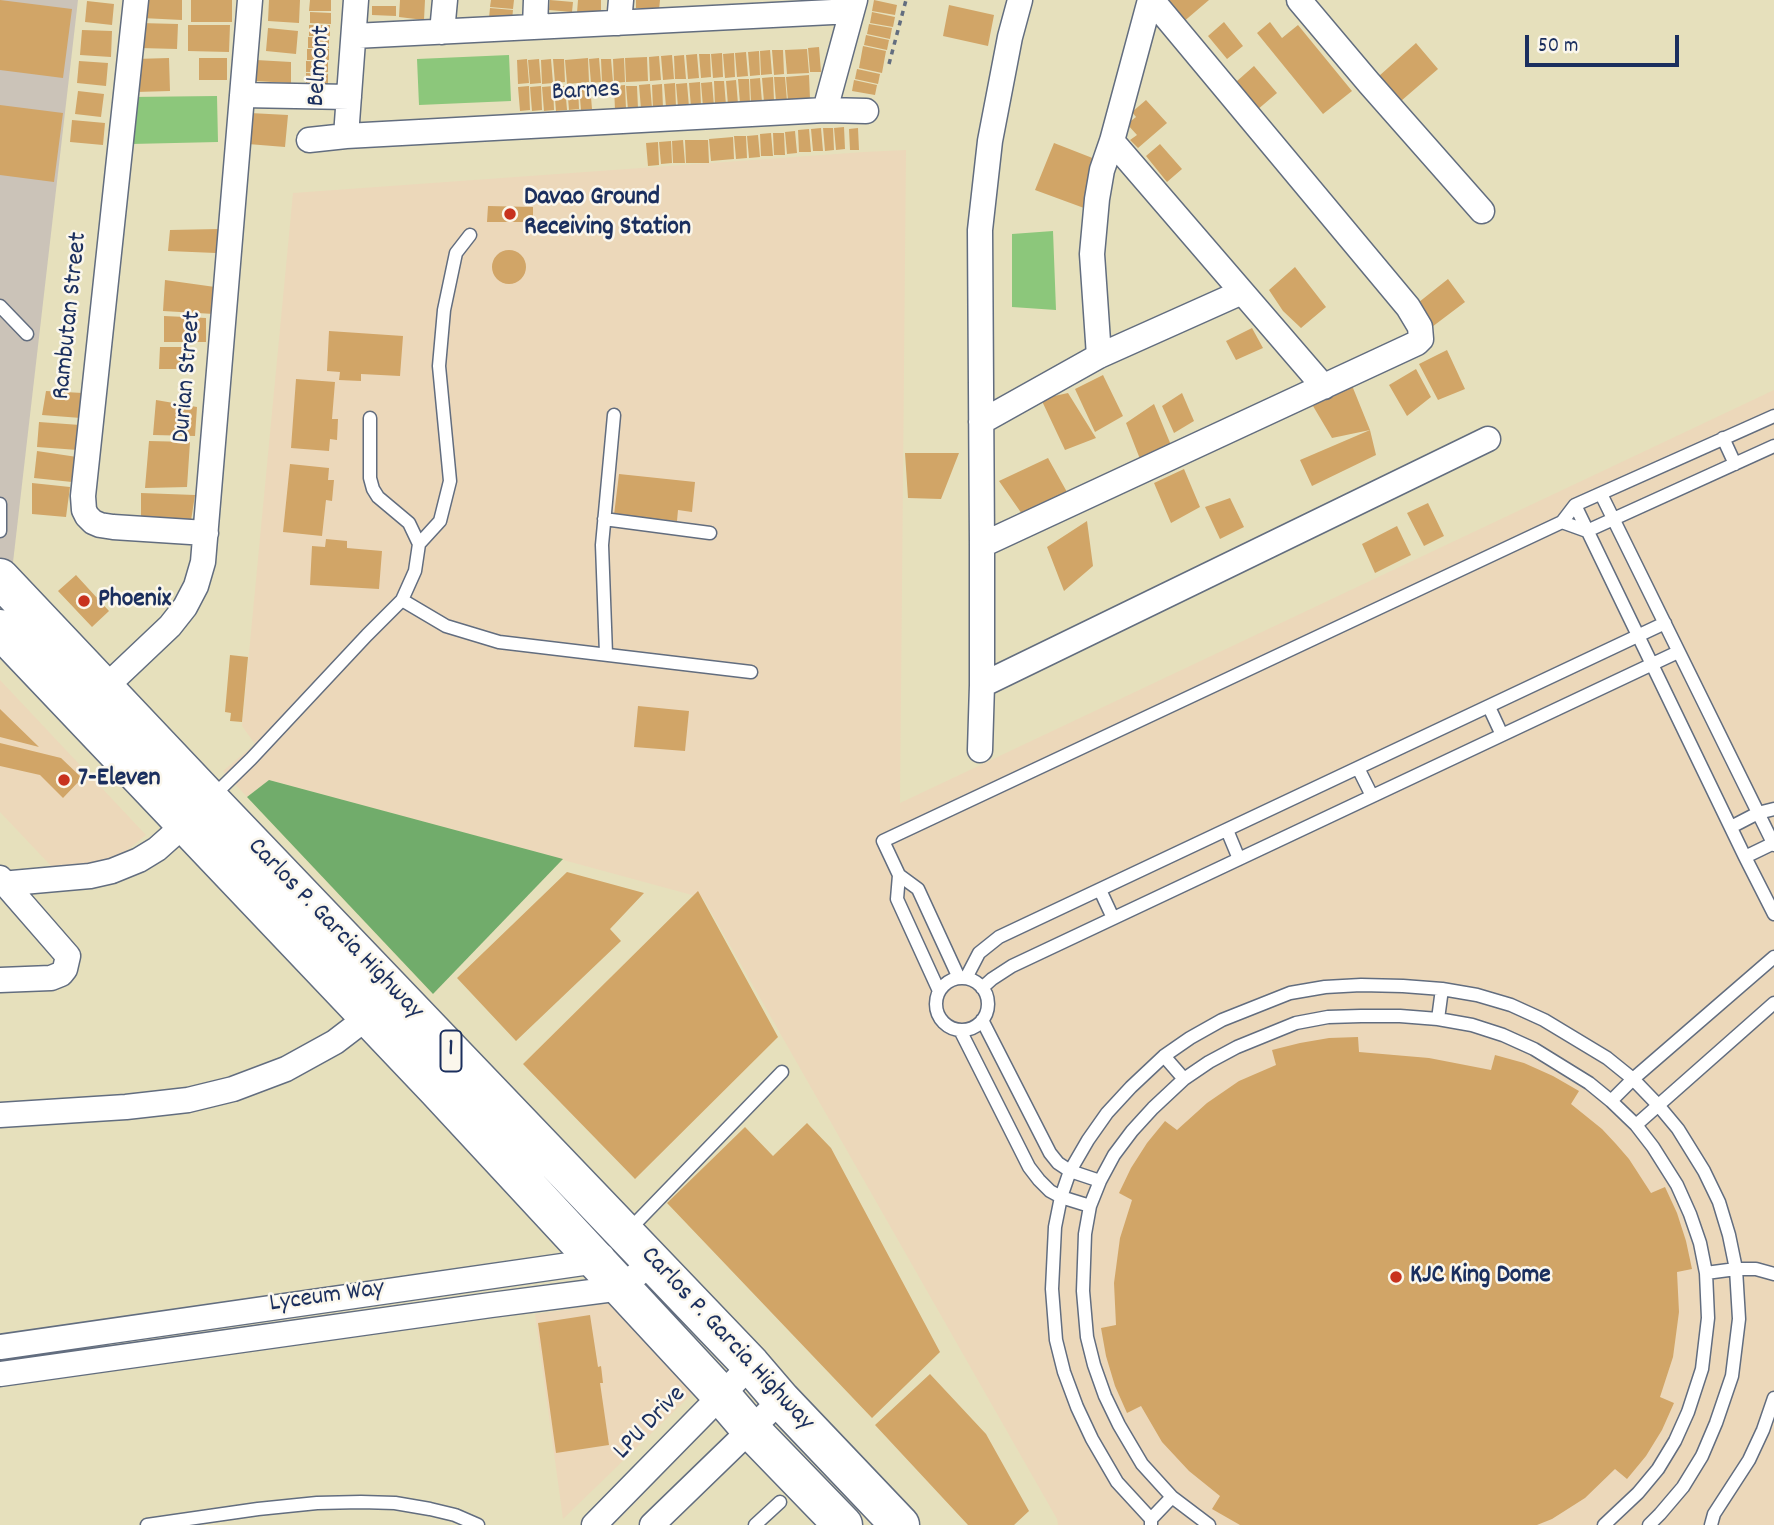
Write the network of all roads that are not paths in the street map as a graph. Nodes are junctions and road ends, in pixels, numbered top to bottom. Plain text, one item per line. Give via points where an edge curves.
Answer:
1 (136, 0) edge
2 (250, 0) edge
3 (356, 0) edge
4 (445, 0) edge
5 (536, 0) edge
6 (1020, 0) edge
7 (1151, 0) edge
8 (1299, 0) edge
9 (853, 6) edge
10 (758, 8) edge
11 (705, 9) edge
12 (620, 11) edge
13 (535, 27) junction
14 (442, 32) junction
15 (354, 36) junction
16 (242, 95) junction
17 (349, 97) junction
18 (825, 110) junction
19 (866, 111) dead end
20 (346, 136) junction
21 (309, 140) dead end
22 (1112, 141) junction
23 (1482, 211) dead end
24 (470, 235) dead end
25 (1242, 292) junction
26 (0, 306) edge
27 (27, 334) dead end
28 (1099, 356) junction
29 (1324, 387) junction
30 (614, 415) dead end
31 (1774, 415) edge
32 (370, 418) dead end
33 (981, 422) junction
34 (1723, 438) junction
35 (1488, 439) dead end
36 (1774, 446) edge
37 (1735, 464) junction
38 (1601, 494) junction
39 (0, 503) edge
40 (1575, 505) junction
41 (604, 519) junction
42 (1613, 519) junction
43 (1562, 522) junction
44 (0, 531) edge
45 (1587, 531) junction
46 (206, 533) junction
47 (710, 533) dead end
48 (419, 544) junction
49 (982, 545) junction
50 (0, 578) edge
51 (402, 600) junction
52 (1665, 624) junction
53 (0, 629) edge
54 (1638, 636) junction
55 (1678, 652) junction
56 (606, 654) junction
57 (1652, 664) junction
58 (751, 672) dead end
59 (982, 685) junction
60 (92, 701) junction
61 (1489, 706) junction
62 (1502, 735) junction
63 (980, 750) dead end
64 (1359, 768) junction
65 (1372, 796) junction
66 (1774, 809) edge
67 (198, 812) junction
68 (1758, 813) junction
69 (1731, 827) junction
70 (1227, 830) junction
71 (1774, 844) edge
72 (1745, 857) junction
73 (1240, 859) junction
74 (899, 875) junction
75 (2, 882) edge
76 (1100, 890) junction
77 (1774, 914) edge
78 (1113, 918) junction
79 (1774, 957) edge
80 (963, 978) junction
81 (0, 980) edge
82 (982, 988) junction
83 (1442, 989) junction
84 (939, 991) junction
85 (1774, 1003) edge
86 (369, 1016) junction
87 (1438, 1019) junction
88 (982, 1020) junction
89 (960, 1030) junction
90 (1164, 1056) junction
91 (782, 1072) dead end
92 (450, 1076) junction
93 (1184, 1079) junction
94 (1633, 1079) junction
95 (1611, 1101) junction
96 (1658, 1105) junction
97 (0, 1115) edge
98 (1636, 1125) junction
99 (1070, 1171) junction
100 (1100, 1181) junction
101 (1061, 1198) junction
102 (1090, 1206) junction
103 (639, 1247) junction
104 (597, 1261) junction
105 (1737, 1269) junction
106 (1706, 1273) junction
107 (1774, 1274) edge
108 (485, 1277) junction
109 (622, 1288) junction
110 (491, 1305) junction
111 (0, 1347) edge
112 (751, 1365) junction
113 (0, 1374) edge
114 (721, 1395) junction
115 (1774, 1398) edge
116 (781, 1400) junction
117 (751, 1430) junction
118 (1172, 1497) junction
119 (780, 1502) dead end
120 (1151, 1522) edge
121 (147, 1525) edge
122 (478, 1525) edge
123 (594, 1525) edge
124 (652, 1525) edge
125 (755, 1525) edge
126 (843, 1525) edge
127 (900, 1525) edge
128 (1209, 1525) edge
129 (1604, 1525) edge
130 (1649, 1525) edge
131 (1711, 1525) edge

1 - 46 street, Rambutan Street via 84,510 93,522 113,527
2 - 16 street, Durian Street
3 - 15 street, Belmont
4 - 14 street
5 - 13 street
6 - 33 street via 990,141 980,230
7 - 22 street
7 - 29 street via 1420,327 1417,343
8 - 23 street
9 - 10 street
9 - 18 street
10 - 11 street
11 - 12 street
12 - 13 street
13 - 14 street
14 - 15 street
15 - 17 street, Belmont
16 - 17 street
16 - 46 street, Durian Street
17 - 20 street, Belmont
18 - 19 street, Barnes
18 - 20 street, Barnes
20 - 21 street, Barnes
22 - 25 street
22 - 28 street via 1102,170 1092,254
24 - 48 lane via 456,253 439,366 450,481 440,521
25 - 28 street
25 - 29 street
26 - 27 lane
28 - 33 street
29 - 49 street
30 - 41 lane
31 - 34 lane
32 - 48 lane via 373,489 409,523
33 - 49 street
34 - 37 lane
34 - 38 lane
35 - 59 street
36 - 37 lane
37 - 42 lane
38 - 40 lane
38 - 42 lane
39 - 44 lane
40 - 43 lane
40 - 45 lane
41 - 47 lane
41 - 56 lane
42 - 45 lane
42 - 52 lane
43 - 45 lane
43 - 74 lane via 883,841
45 - 54 lane
46 - 60 street, Durian Street via 203,562 185,607
48 - 51 lane via 415,571
49 - 59 street
50 - 60 highway, Carlos P. Garcia Highway / 1
51 - 56 lane via 446,625 499,642
51 - 67 lane
52 - 54 lane
52 - 55 lane
53 - 60 highway, Carlos P. Garcia Highway / 1
54 - 57 lane
54 - 61 lane
55 - 57 lane
55 - 68 lane
56 - 58 lane
57 - 62 lane
57 - 69 lane
59 - 63 street
60 - 67 highway, Carlos P. Garcia Highway / 1
61 - 62 lane
61 - 64 lane
62 - 65 lane
64 - 65 lane
64 - 70 lane
65 - 73 lane
66 - 68 lane
67 - 75 street via 157,849 112,871
67 - 86 highway, Carlos P. Garcia Highway / 1
67 - 92 highway, Carlos P. Garcia Highway / 1
68 - 69 lane
68 - 71 lane
69 - 72 lane
70 - 73 lane
70 - 76 lane
71 - 72 lane
72 - 77 lane
73 - 78 lane
74 - 80 lane via 918,889
74 - 84 lane via 897,899
75 - 81 street via 68,956 68,962 61,974 51,978
76 - 78 lane
76 - 80 lane via 999,937 979,953
78 - 82 lane via 1013,966
79 - 94 lane
80 - 82 lane
80 - 84 lane via 951,980
82 - 88 lane via 988,1004
83 - 87 lane
83 - 90 lane via 1361,985 1290,993 1222,1020
83 - 94 lane via 1511,1005 1544,1020
84 - 89 lane via 937,1012 950,1027
85 - 96 lane
86 - 92 highway, Carlos P. Garcia Highway / 1
86 - 97 street via 335,1042 286,1069 233,1089 126,1107
87 - 93 lane via 1361,1016 1296,1023 1237,1047
87 - 95 lane via 1472,1025 1534,1049
88 - 89 lane
88 - 99 lane via 1042,1141
89 - 101 lane via 1029,1167
90 - 93 lane
90 - 99 lane via 1107,1113
91 - 103 lane
92 - 103 highway, Carlos P. Garcia Highway / 1
92 - 104 highway, Carlos P. Garcia Highway / 1
93 - 100 lane via 1132,1131
94 - 95 lane
94 - 96 lane
95 - 98 lane
96 - 98 lane
96 - 105 lane via 1678,1129 1719,1202
98 - 106 lane via 1677,1185 1700,1243
99 - 100 lane
99 - 101 lane
100 - 102 lane
101 - 102 lane
101 - 120 lane via 1052,1289 1064,1372 1091,1439
102 - 118 lane via 1083,1291 1094,1365 1105,1396 1142,1464
103 - 104 street
103 - 109 street
103 - 112 highway, Carlos P. Garcia Highway / 1
104 - 108 street, Lyceum Way
104 - 109 highway, Carlos P. Garcia Highway / 1
105 - 106 lane
105 - 107 lane
105 - 130 lane via 1739,1319 1732,1376 1716,1423 1683,1487
106 - 129 lane via 1709,1318 1702,1369 1688,1412 1658,1469
108 - 110 street
108 - 111 street, Lyceum Way
109 - 110 street, Lyceum Way
109 - 114 highway, Carlos P. Garcia Highway / 1
110 - 113 street, Lyceum Way
112 - 114 street, LPU Drive
112 - 116 highway, Carlos P. Garcia Highway / 1
114 - 117 highway, Carlos P. Garcia Highway / 1
114 - 123 street, LPU Drive
115 - 131 lane via 1749,1460
116 - 117 street
116 - 127 highway, Carlos P. Garcia Highway / 1
117 - 124 street
117 - 126 highway, Carlos P. Garcia Highway / 1
118 - 120 lane
118 - 128 lane
119 - 125 lane
121 - 122 lane via 258,1509 362,1502 430,1509

